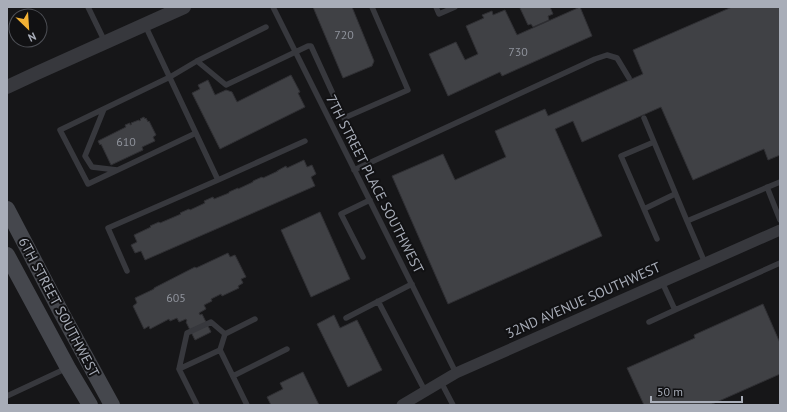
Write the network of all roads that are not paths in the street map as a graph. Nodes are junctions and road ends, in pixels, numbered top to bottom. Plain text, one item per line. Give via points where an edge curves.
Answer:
1 (88, 7) edge
2 (184, 7) edge
3 (273, 7) edge
4 (372, 7) edge
5 (436, 7) edge
6 (455, 7) edge
7 (145, 24) junction
8 (266, 27) dead end
9 (105, 42) junction
10 (296, 53) junction
11 (197, 61) junction
12 (170, 77) junction
13 (629, 78) dead end
14 (7, 87) edge
15 (104, 109) junction
16 (644, 118) dead end
17 (196, 133) junction
18 (305, 141) dead end
19 (654, 142) junction
20 (117, 170) junction
21 (354, 170) junction
22 (218, 180) junction
23 (780, 182) edge
24 (766, 187) junction
25 (675, 194) junction
26 (370, 200) junction
27 (7, 209) edge
28 (644, 209) junction
29 (780, 220) edge
30 (686, 221) junction
31 (780, 230) edge
32 (657, 239) dead end
33 (7, 256) edge
34 (363, 257) dead end
35 (705, 263) junction
36 (780, 263) edge
37 (127, 271) dead end
38 (662, 282) junction
39 (412, 284) junction
40 (378, 301) junction
41 (675, 310) junction
42 (346, 318) dead end
43 (256, 319) dead end
44 (649, 322) dead end
45 (225, 334) junction
46 (220, 350) junction
47 (287, 350) dead end
48 (68, 368) junction
49 (179, 369) junction
50 (456, 373) junction
51 (233, 376) junction
52 (441, 382) junction
53 (425, 391) junction
54 (7, 396) edge
55 (90, 405) edge
56 (112, 405) edge
57 (197, 405) edge
58 (247, 405) edge
59 (402, 405) edge
60 (453, 405) edge

1 - 9 lane
2 - 7 street
3 - 10 lane, 7TH STREET PLACE SOUTHWEST
4 - 10 lane via 408,90 344,118 311,46
5 - 6 lane via 439,14
7 - 9 street
7 - 12 lane
8 - 11 lane
9 - 14 street
10 - 11 lane via 226,85
10 - 21 lane, 7TH STREET PLACE SOUTHWEST
11 - 12 lane
12 - 15 lane
12 - 17 lane
13 - 21 lane via 617,58 607,55 595,59
15 - 20 lane via 85,156 92,167
15 - 20 lane via 60,130 88,184
16 - 19 lane
17 - 20 lane
17 - 22 lane
18 - 22 lane
19 - 25 lane
19 - 28 lane via 621,156
21 - 26 lane, 7TH STREET PLACE SOUTHWEST
22 - 37 lane via 108,228
23 - 24 lane
24 - 29 lane
24 - 30 lane
25 - 28 lane
25 - 30 lane
26 - 34 lane via 341,214
26 - 39 lane, 7TH STREET PLACE SOUTHWEST
27 - 56 main road, 6TH STREET SOUTHWEST
28 - 32 lane
30 - 35 lane
31 - 35 street, 32ND AVENUE SOUTHWEST
33 - 48 main road, 6TH STREET SOUTHWEST
35 - 38 street, 32ND AVENUE SOUTHWEST
36 - 41 lane
38 - 41 lane
38 - 50 street, 32ND AVENUE SOUTHWEST
39 - 40 lane
39 - 50 lane, 7TH STREET PLACE SOUTHWEST
40 - 42 lane
40 - 53 lane
41 - 44 lane
43 - 45 lane
45 - 46 lane
45 - 49 lane via 211,322 187,334
46 - 49 lane
46 - 51 lane
47 - 51 lane
48 - 54 lane
48 - 55 main road, 6TH STREET SOUTHWEST
49 - 57 lane
50 - 52 street, 32ND AVENUE SOUTHWEST
51 - 58 lane
52 - 53 street, 32ND AVENUE SOUTHWEST
52 - 60 lane
53 - 59 street, 32ND AVENUE SOUTHWEST

